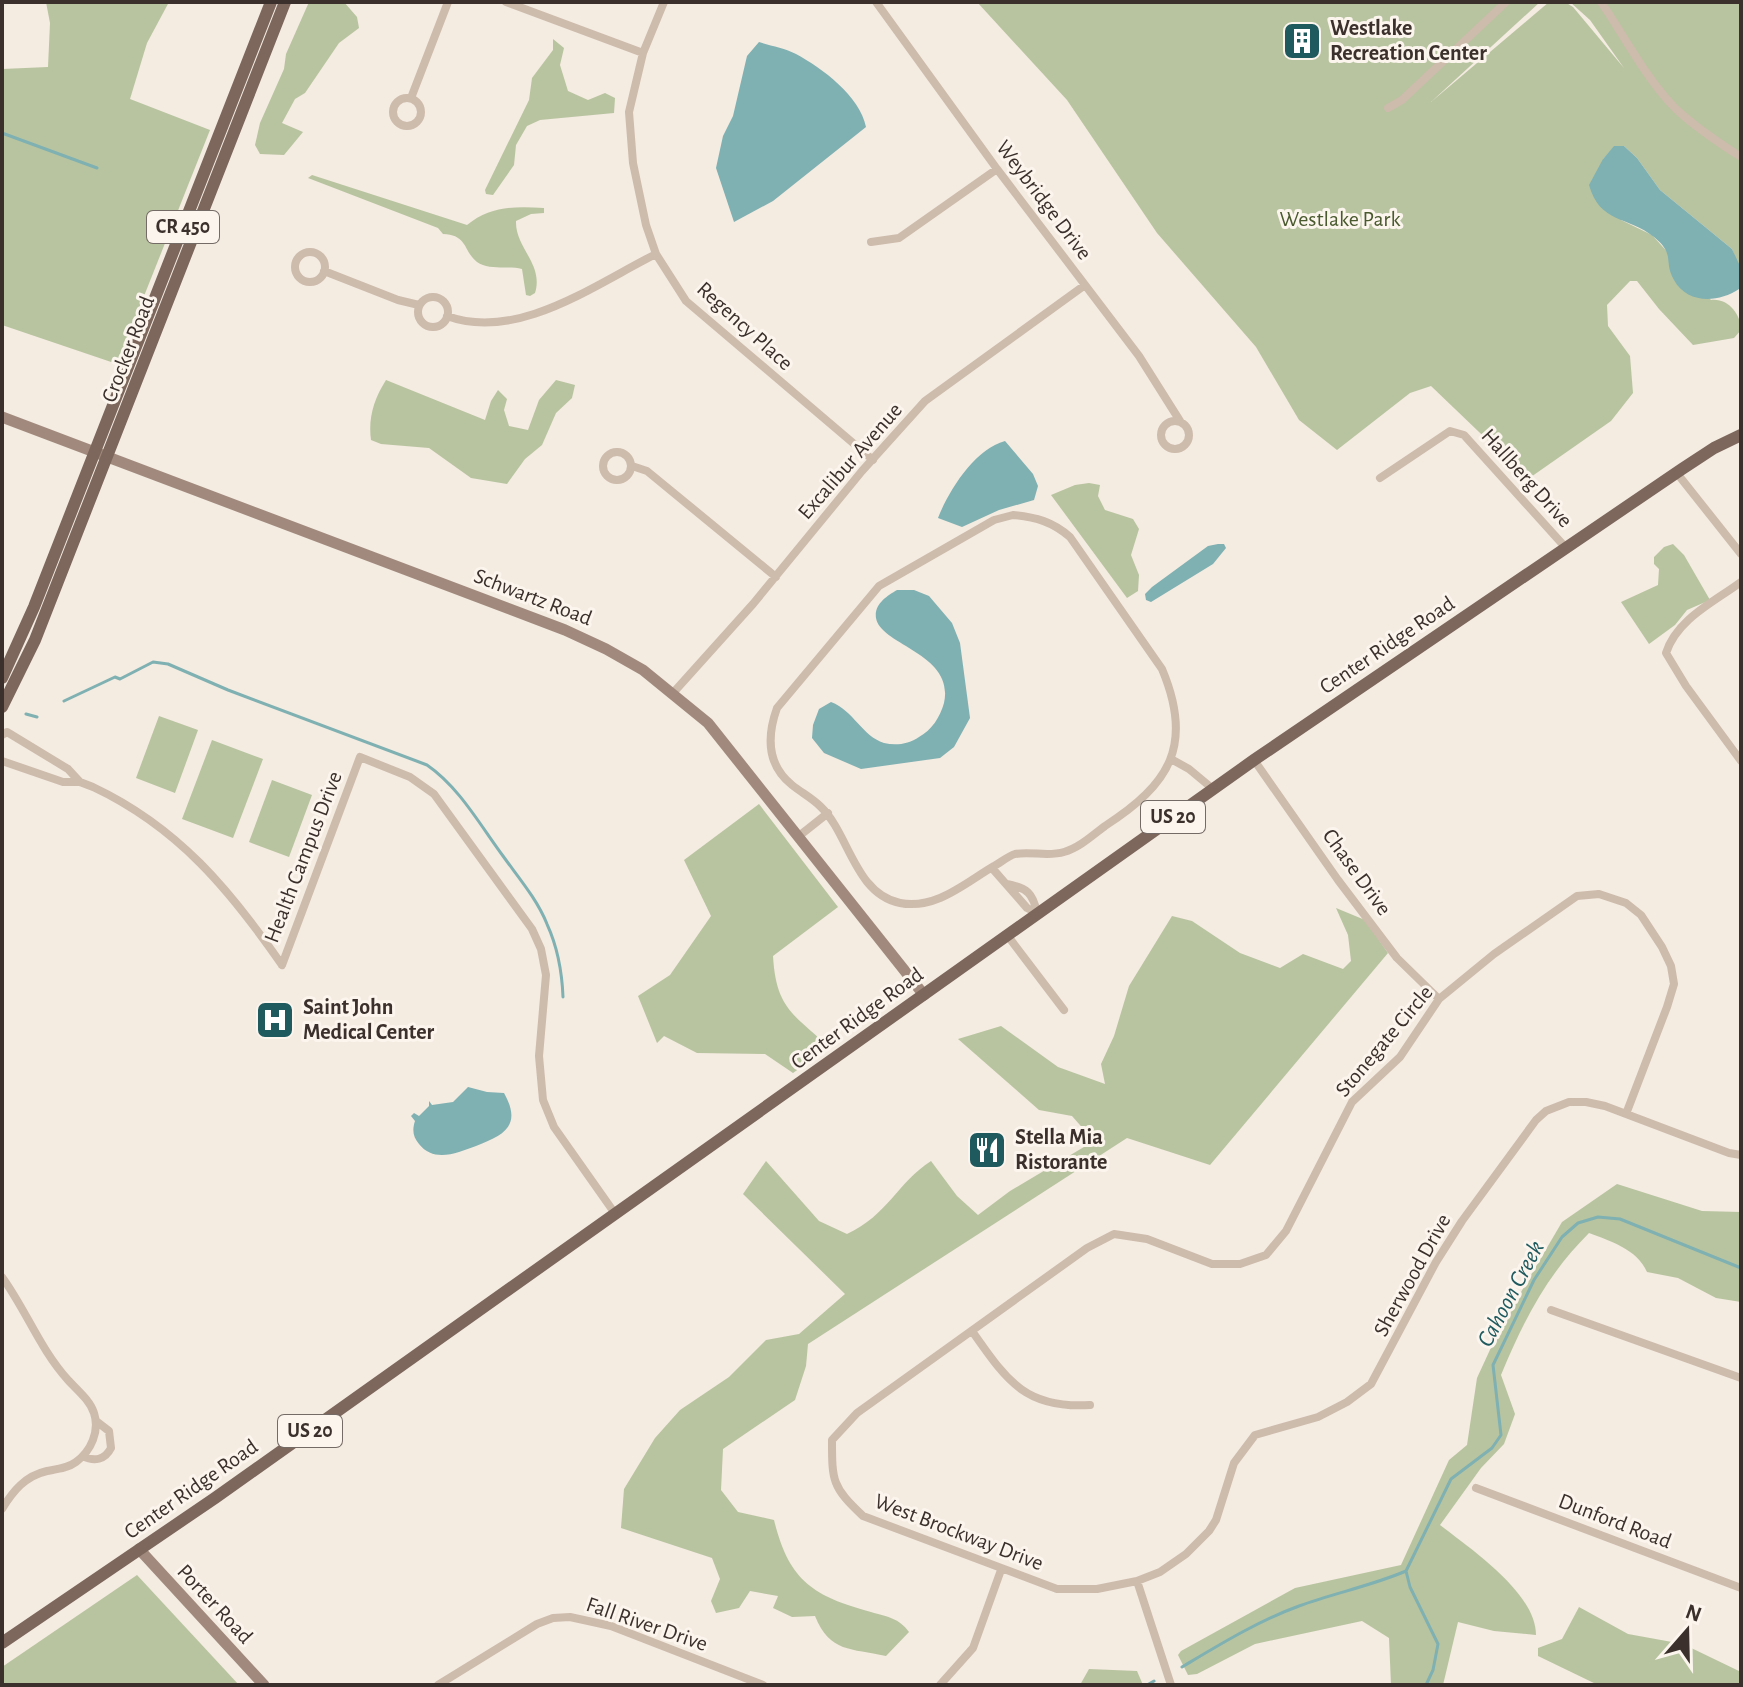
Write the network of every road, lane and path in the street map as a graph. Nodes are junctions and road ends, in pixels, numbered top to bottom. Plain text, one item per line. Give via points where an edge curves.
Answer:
1 (271, 2) edge
2 (285, 2) edge
3 (448, 2) edge
4 (506, 2) edge
5 (664, 2) edge
6 (876, 2) edge
7 (1506, 2) edge
8 (1601, 2) edge
9 (643, 53) junction
10 (411, 98) dead end
11 (1388, 108) dead end
12 (1741, 157) edge
13 (997, 169) junction
14 (871, 242) dead end
15 (656, 254) junction
16 (324, 271) dead end
17 (1085, 285) junction
18 (419, 305) junction
19 (447, 316) junction
20 (2, 417) edge
21 (1180, 421) dead end
22 (1741, 435) edge
23 (101, 454) junction
24 (873, 460) junction
25 (632, 466) dead end
26 (1676, 472) junction
27 (1380, 478) dead end
28 (1566, 548) junction
29 (1741, 554) edge
30 (776, 577) junction
31 (1741, 582) edge
32 (2, 678) edge
33 (673, 693) junction
34 (2, 707) edge
35 (2, 735) edge
36 (1171, 759) junction
37 (1254, 760) junction
38 (2, 761) edge
39 (1741, 761) edge
40 (80, 782) junction
41 (1213, 789) junction
42 (828, 813) junction
43 (799, 836) junction
44 (992, 868) junction
45 (1037, 913) junction
46 (1007, 935) junction
47 (924, 995) junction
48 (1439, 999) junction
49 (1064, 1010) dead end
50 (1626, 1114) junction
51 (1741, 1155) edge
52 (616, 1215) junction
53 (2, 1277) edge
54 (1551, 1310) dead end
55 (972, 1331) junction
56 (1741, 1378) edge
57 (1090, 1405) dead end
58 (96, 1421) junction
59 (83, 1456) junction
60 (1476, 1488) dead end
61 (2, 1509) edge
62 (139, 1549) junction
63 (1001, 1570) junction
64 (1160, 1572) joint
65 (1137, 1581) junction
66 (1741, 1588) edge
67 (2, 1643) edge
68 (264, 1685) edge
69 (438, 1685) edge
70 (763, 1685) edge
71 (940, 1685) edge
72 (1171, 1685) edge

1 - 23 main road, Crocker Road / CR 450
2 - 23 main road, Crocker Road
3 - 10 street
4 - 9 street
5 - 9 street, Regency Place
6 - 13 street, Weybridge Drive
7 - 11 street
8 - 12 street via 1676,108
9 - 15 street, Regency Place via 630,116 633,163
13 - 14 street via 899,238
13 - 17 street, Weybridge Drive
15 - 19 street via 524,319 474,324
15 - 24 street, Regency Place via 686,301
16 - 18 street
17 - 21 street, Weybridge Drive
17 - 24 street, Excalibur Avenue via 925,401
18 - 19 street via 426,298 440,298
18 - 19 street via 420,319 427,325 437,326
20 - 23 street, Schwartz Road
22 - 26 main road, Center Ridge Road / US 20
23 - 32 main road, Crocker Road / CR 450
23 - 33 street, Schwartz Road via 576,634
23 - 34 main road, Crocker Road via 35,640
24 - 30 street, Excalibur Avenue
25 - 30 street via 647,471
26 - 28 main road, Center Ridge Road / US 20
26 - 29 street
27 - 28 street, Hallberg Drive via 1450,431 1464,435
28 - 37 main road, Center Ridge Road / US 20
30 - 33 street, Excalibur Avenue
31 - 39 street via 1688,619 1666,653
33 - 43 street, Schwartz Road via 714,730
35 - 40 street, Health Campus Drive via 7,732
36 - 41 street
36 - 42 street via 1176,716 1162,669 1070,537 1056,525 1013,515 994,520 879,586 777,708 770,726 771,758 789,783
36 - 44 street via 1159,782 1136,806 1069,851 1015,854
37 - 41 main road, Center Ridge Road / US 20
37 - 48 street, Chase Drive via 1397,958
38 - 40 street, Health Campus Drive via 63,782
40 - 52 street, Health Campus Drive via 142,816 197,859 238,902 282,965 360,757 427,788 449,811 535,936 546,975 539,1064 543,1100 554,1127
41 - 45 main road, Center Ridge Road / US 20
42 - 43 street
42 - 44 street via 871,886 899,903 938,901
43 - 47 street, Schwartz Road
44 - 45 street
45 - 46 main road, Center Ridge Road / US 20
46 - 47 main road, Center Ridge Road / US 20
46 - 49 street
47 - 52 main road, Center Ridge Road / US 20
48 - 50 street, Stonegate Circle via 1577,896 1599,894 1626,903 1641,915 1662,947 1674,984
48 - 55 street, Stonegate Circle via 1400,1057 1352,1102 1286,1231 1266,1255 1240,1264 1212,1264 1147,1239 1114,1234
50 - 51 street, Sherwood Drive
50 - 64 street, Sherwood Drive via 1569,1102 1536,1120 1436,1262 1371,1384 1318,1417 1255,1435 1234,1463 1209,1531
52 - 62 main road, Center Ridge Road / US 20
53 - 58 street via 34,1335 90,1404
54 - 56 street
55 - 57 street via 1017,1388 1067,1406
55 - 63 street, West Brockway Drive via 857,1413 832,1440 832,1474 841,1495 863,1516
58 - 59 street
58 - 59 street via 109,1431 111,1448 99,1460
59 - 61 street via 28,1478
60 - 66 street, Dunford Road
62 - 67 main road, Center Ridge Road / US 20
62 - 68 street, Porter Road
63 - 65 street, West Brockway Drive via 1057,1589
63 - 71 street via 973,1648
64 - 65 street, West Brockway Drive
65 - 72 street
69 - 70 street, Fall River Drive via 537,1624 570,1617 611,1626

